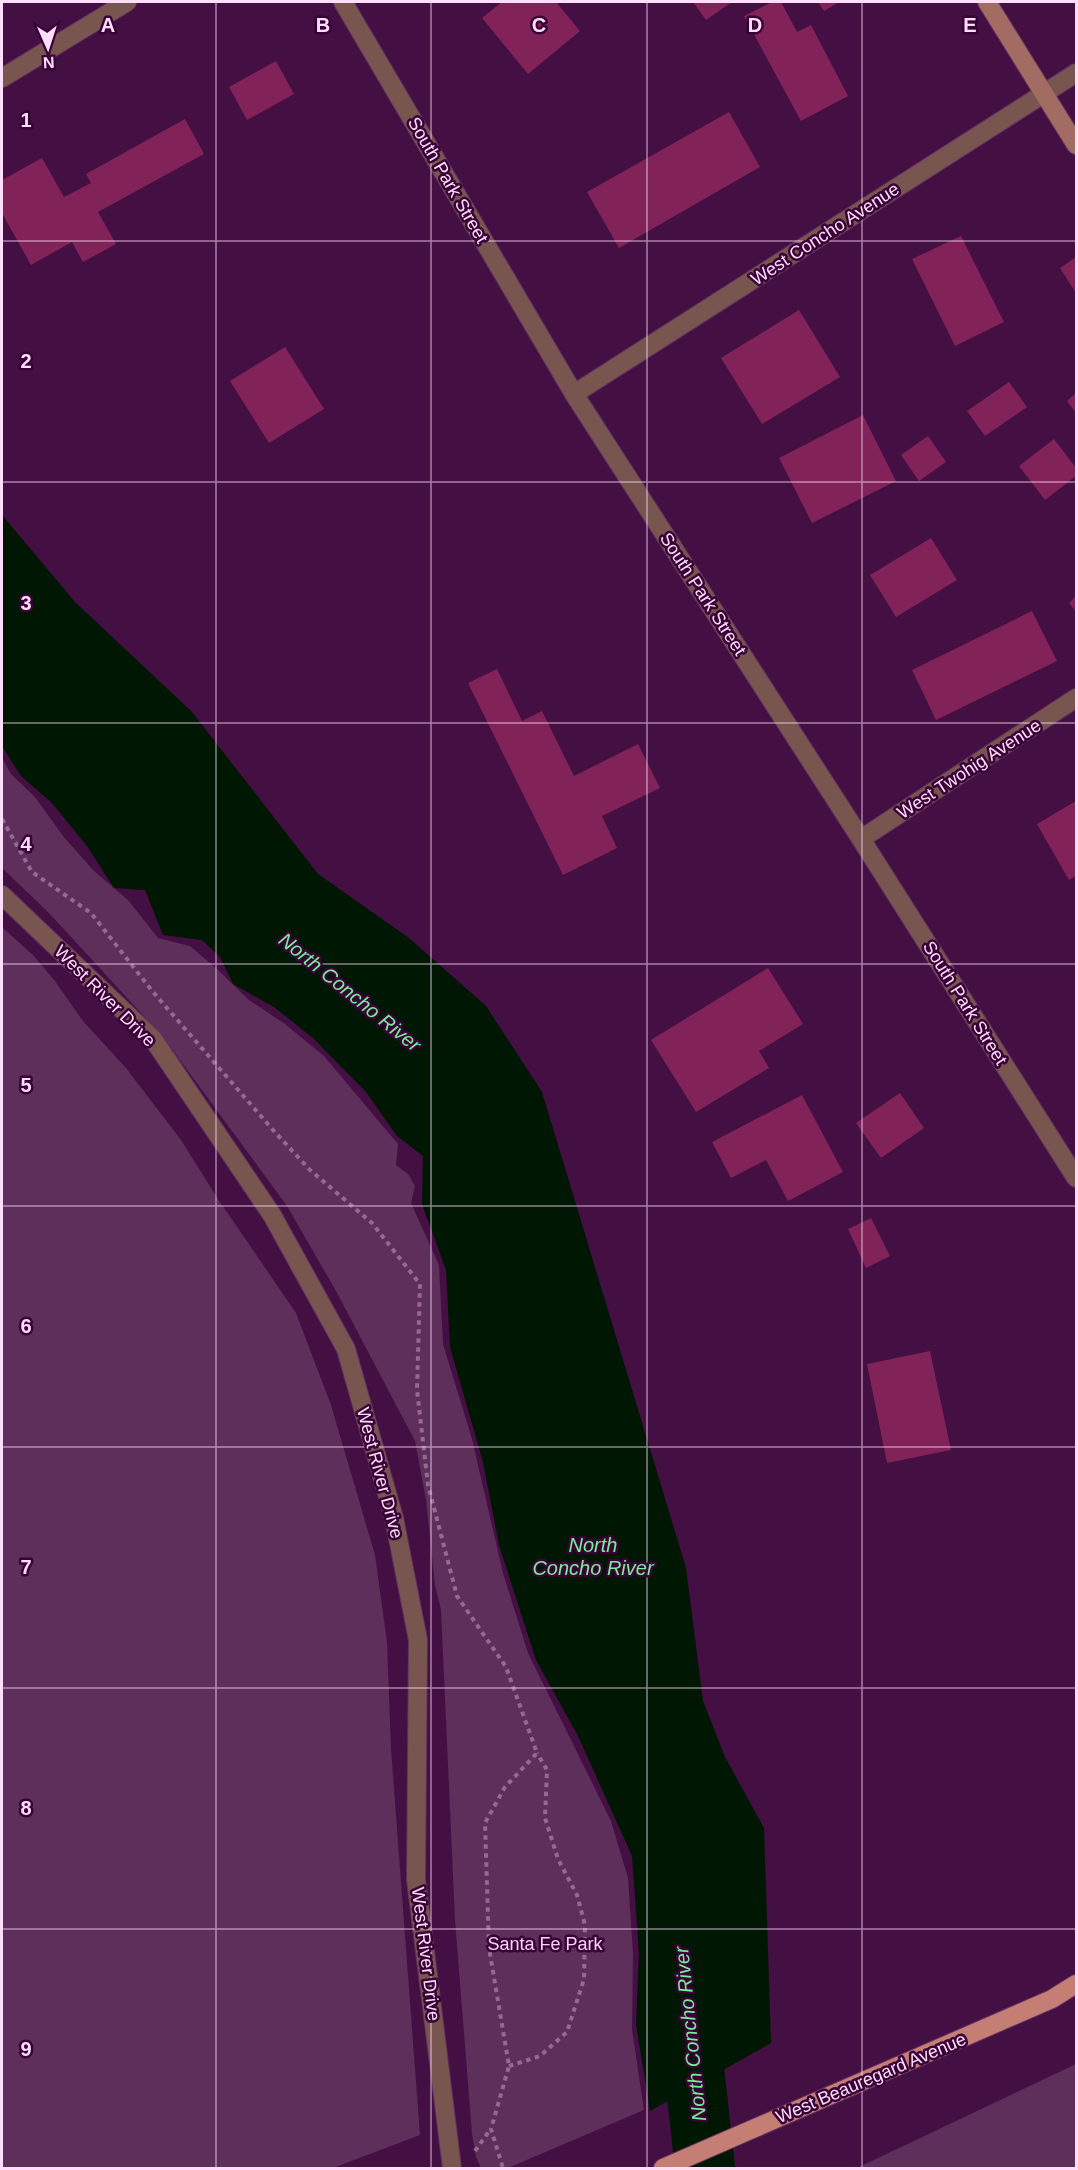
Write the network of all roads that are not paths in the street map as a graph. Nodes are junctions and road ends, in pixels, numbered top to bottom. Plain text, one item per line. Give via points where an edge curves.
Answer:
1 (127, 2) edge
2 (343, 2) edge
3 (987, 2) edge
4 (1077, 73) edge
5 (2, 78) edge
6 (1044, 94) junction
7 (1077, 145) edge
8 (574, 394) junction
9 (1077, 698) edge
10 (861, 839) junction
11 (2, 895) edge
12 (1077, 1178) edge
13 (1077, 1984) edge
14 (452, 2169) edge
15 (663, 2169) edge

1 - 5 street
2 - 8 street, South Park Street
3 - 6 street
4 - 6 street, West Concho Avenue
6 - 7 street
6 - 8 street, West Concho Avenue
8 - 10 street, South Park Street
9 - 10 street, West Twohig Avenue
10 - 12 street, South Park Street
11 - 14 street, West River Drive via 153,1039 272,1215 346,1349 394,1518 418,1640 416,1879
13 - 15 main road, West Beauregard Avenue via 1052,2000

